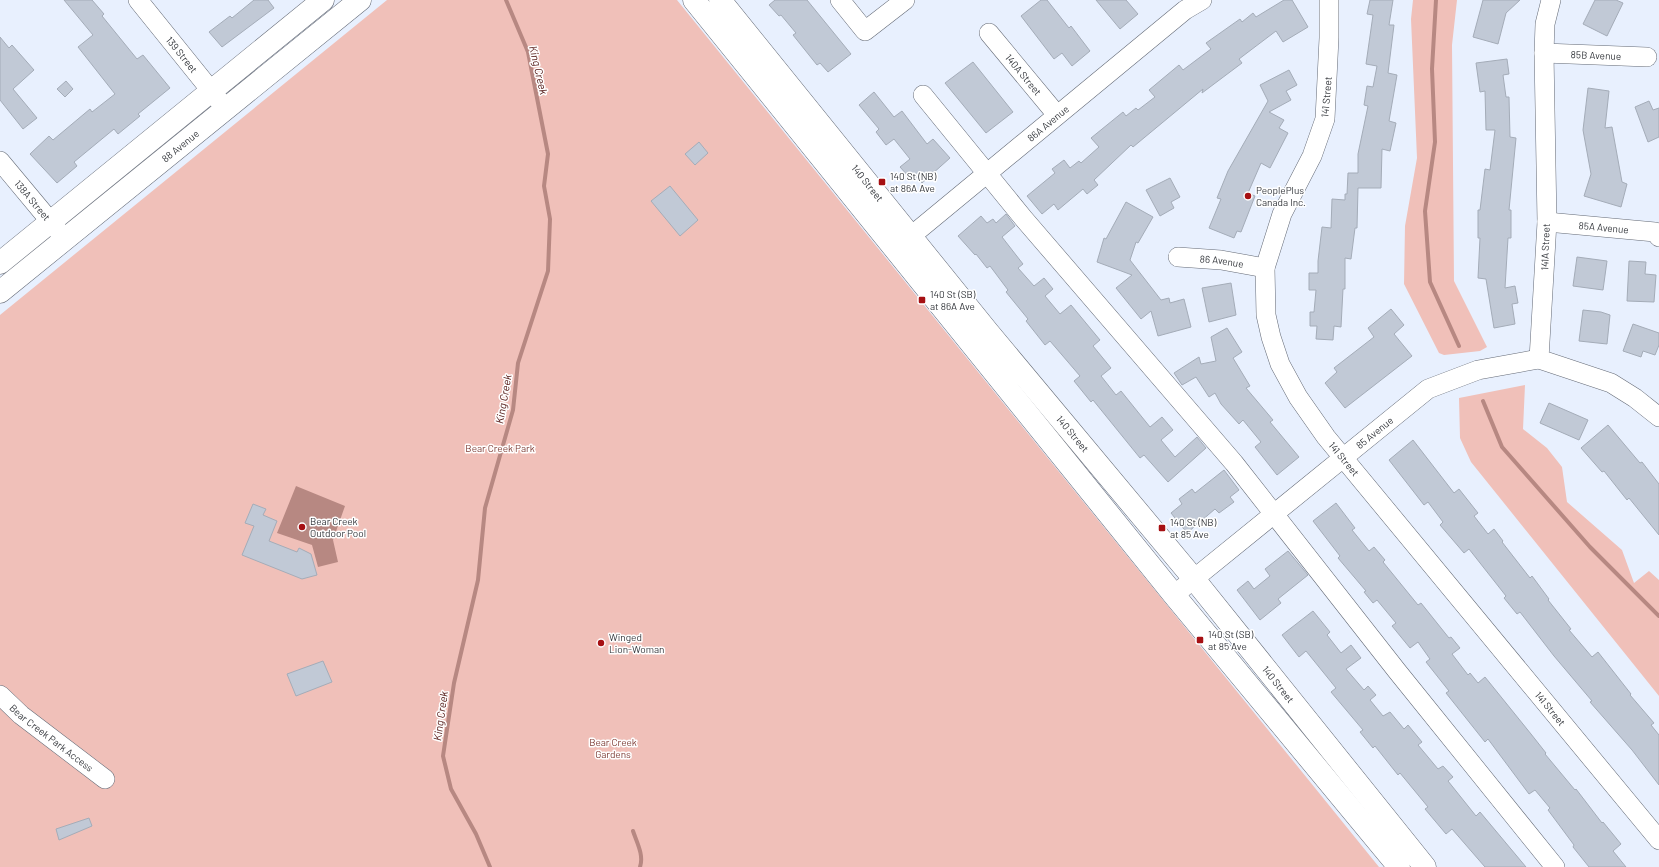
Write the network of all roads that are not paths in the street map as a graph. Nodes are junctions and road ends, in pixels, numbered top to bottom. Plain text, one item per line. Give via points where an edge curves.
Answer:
1 (138, 0) edge
2 (323, 0) edge
3 (360, 0) edge
4 (694, 0) edge
5 (720, 0) edge
6 (840, 0) edge
7 (905, 0) edge
8 (1202, 0) edge
9 (1329, 0) edge
10 (1551, 0) edge
11 (1181, 5) edge
12 (989, 33) dead end
13 (1544, 53) junction
14 (1647, 57) dead end
15 (212, 91) junction
16 (923, 95) dead end
17 (225, 108) junction
18 (1057, 115) junction
19 (0, 161) edge
20 (987, 173) junction
21 (50, 222) junction
22 (1547, 222) junction
23 (1659, 238) edge
24 (65, 239) junction
25 (903, 243) junction
26 (1178, 257) dead end
27 (0, 263) edge
28 (1265, 268) junction
29 (0, 292) edge
30 (1539, 360) junction
31 (1659, 418) edge
32 (1344, 459) junction
33 (1275, 514) junction
34 (1194, 579) junction
35 (1174, 595) junction
36 (0, 695) edge
37 (105, 779) dead end
38 (1659, 840) edge
39 (1399, 867) edge
40 (1425, 867) edge
41 (1555, 867) edge

1 - 15 street, 139 Street
2 - 15 main road
3 - 17 main road, 88 Avenue
4 - 25 main road, 140 Street
5 - 25 main road, 140 Street
6 - 7 street via 865,31
8 - 11 street, 86A Avenue
9 - 28 street, 141 Street via 1325,119 1312,156 1282,214
10 - 13 street, 141A Street via 1545,24
11 - 18 street, 86A Avenue
12 - 18 street, 140A Street
13 - 14 street, 85B Avenue
13 - 22 street, 141A Street
15 - 17 street, 139 Street
15 - 21 main road
16 - 20 street
17 - 24 main road, 88 Avenue
18 - 20 street, 86A Avenue
19 - 21 street, 138A Street
20 - 25 street, 86A Avenue
20 - 33 street
21 - 24 street, 138A Street
21 - 27 main road
22 - 23 street, 85A Avenue via 1655,232
22 - 30 street, 141A Street
24 - 29 main road, 88 Avenue
25 - 34 main road, 140 Street via 988,332
25 - 35 main road, 140 Street
26 - 28 street, 86 Avenue via 1221,260
28 - 32 street, 141 Street via 1266,315 1280,364 1298,397
30 - 31 street via 1611,382
30 - 32 street, 85 Avenue via 1478,370 1428,389
32 - 33 street, 85 Avenue
32 - 38 street, 141 Street
33 - 34 street, 85 Avenue
33 - 41 street
34 - 35 street, 85 Avenue
34 - 40 main road, 140 Street
35 - 39 main road, 140 Street
36 - 37 street, Bear Creek Park Access via 21,715

